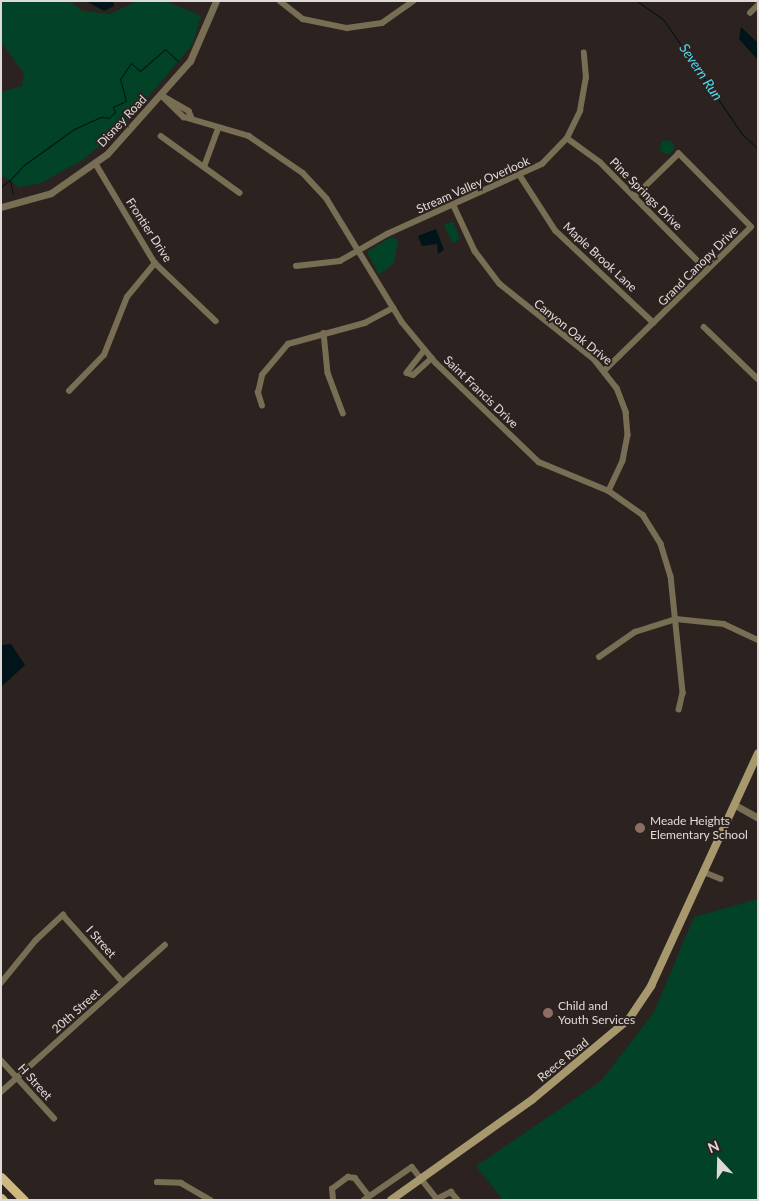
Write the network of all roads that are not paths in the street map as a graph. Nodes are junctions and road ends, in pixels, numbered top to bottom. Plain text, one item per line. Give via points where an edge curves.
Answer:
1 (216, 1) edge
2 (280, 1) edge
3 (414, 1) edge
4 (758, 5) edge
5 (750, 13) dead end
6 (584, 53) dead end
7 (161, 95) junction
8 (218, 129) junction
9 (161, 136) dead end
10 (567, 138) junction
11 (96, 164) junction
12 (204, 167) junction
13 (521, 178) junction
14 (240, 193) dead end
15 (635, 197) junction
16 (454, 206) junction
17 (1, 208) edge
18 (359, 251) junction
19 (155, 262) junction
20 (296, 266) dead end
21 (707, 270) junction
22 (393, 308) junction
23 (216, 320) dead end
24 (654, 323) junction
25 (704, 327) dead end
26 (324, 333) junction
27 (425, 350) junction
28 (432, 358) junction
29 (605, 370) junction
30 (758, 379) edge
31 (69, 391) dead end
32 (262, 406) dead end
33 (343, 413) dead end
34 (609, 490) junction
35 (676, 619) junction
36 (758, 640) edge
37 (598, 657) dead end
38 (679, 710) dead end
39 (758, 753) edge
40 (735, 805) junction
41 (758, 818) edge
42 (704, 872) junction
43 (721, 879) dead end
44 (164, 945) dead end
45 (123, 982) junction
46 (1, 983) edge
47 (1, 1060) edge
48 (17, 1078) junction
49 (1, 1092) edge
50 (54, 1118) dead end
51 (1, 1177) edge
52 (422, 1177) junction
53 (157, 1182) dead end
54 (366, 1198) edge
55 (438, 1199) edge
56 (24, 1200) edge
57 (210, 1200) edge
58 (333, 1200) edge
59 (391, 1200) edge
60 (458, 1200) edge

1 - 7 street, Disney Road via 197,51
2 - 3 street via 303,19 347,28 382,23
4 - 5 street
6 - 10 street, Stream Valley Overlook via 583,101
7 - 8 street, Saint Francis Drive via 189,111 192,118
7 - 11 street, Disney Road
8 - 12 street
8 - 18 street, Saint Francis Drive via 249,136 303,173 327,200
9 - 12 street
10 - 13 street, Stream Valley Overlook via 542,164
10 - 15 street, Pine Springs Drive via 600,162
11 - 17 street, Disney Road via 51,193
11 - 19 street, Frontier Drive
12 - 14 street
13 - 16 street, Stream Valley Overlook
13 - 24 street, Maple Brook Lane via 560,235
15 - 21 street, Pine Springs Drive
15 - 21 street, Grand Canopy Drive via 679,154 751,227
16 - 18 street, Stream Valley Overlook
16 - 29 street, Canyon Oak Drive via 475,251 500,284
18 - 20 street, Stream Valley Overlook via 331,264
18 - 22 street, Saint Francis Drive
19 - 23 street, Frontier Drive
19 - 31 street via 128,297 104,355
21 - 24 street, Grand Canopy Drive
22 - 26 street via 365,323
22 - 27 street, Saint Francis Drive
24 - 29 street, Grand Canopy Drive
25 - 30 street
26 - 32 street via 296,339 272,359 259,384
26 - 33 street via 328,373
27 - 28 street, Saint Francis Drive
27 - 28 street via 406,368 407,372 413,375
28 - 34 street, Saint Francis Drive via 539,462
29 - 34 street, Canyon Oak Drive via 622,399 628,423 623,461
34 - 35 street, Saint Francis Drive via 643,515 661,544
35 - 36 street via 724,624
35 - 37 street via 635,632
35 - 38 street, Saint Francis Drive via 683,693
39 - 40 main road, Reece Road
40 - 41 street
40 - 42 main road, Reece Road
42 - 43 street
42 - 52 main road, Reece Road via 651,986 628,1019 569,1071
44 - 45 street, 20th Street
45 - 46 street, I Street via 63,915 36,940
45 - 48 street, 20th Street
47 - 48 street, H Street
48 - 49 street, 20th Street
48 - 50 street, H Street
51 - 56 main road
52 - 54 street via 408,1167
52 - 55 street
52 - 59 main road, Reece Road
53 - 57 street via 181,1183
54 - 58 street via 355,1178 348,1177 332,1189
55 - 60 street via 451,1192

